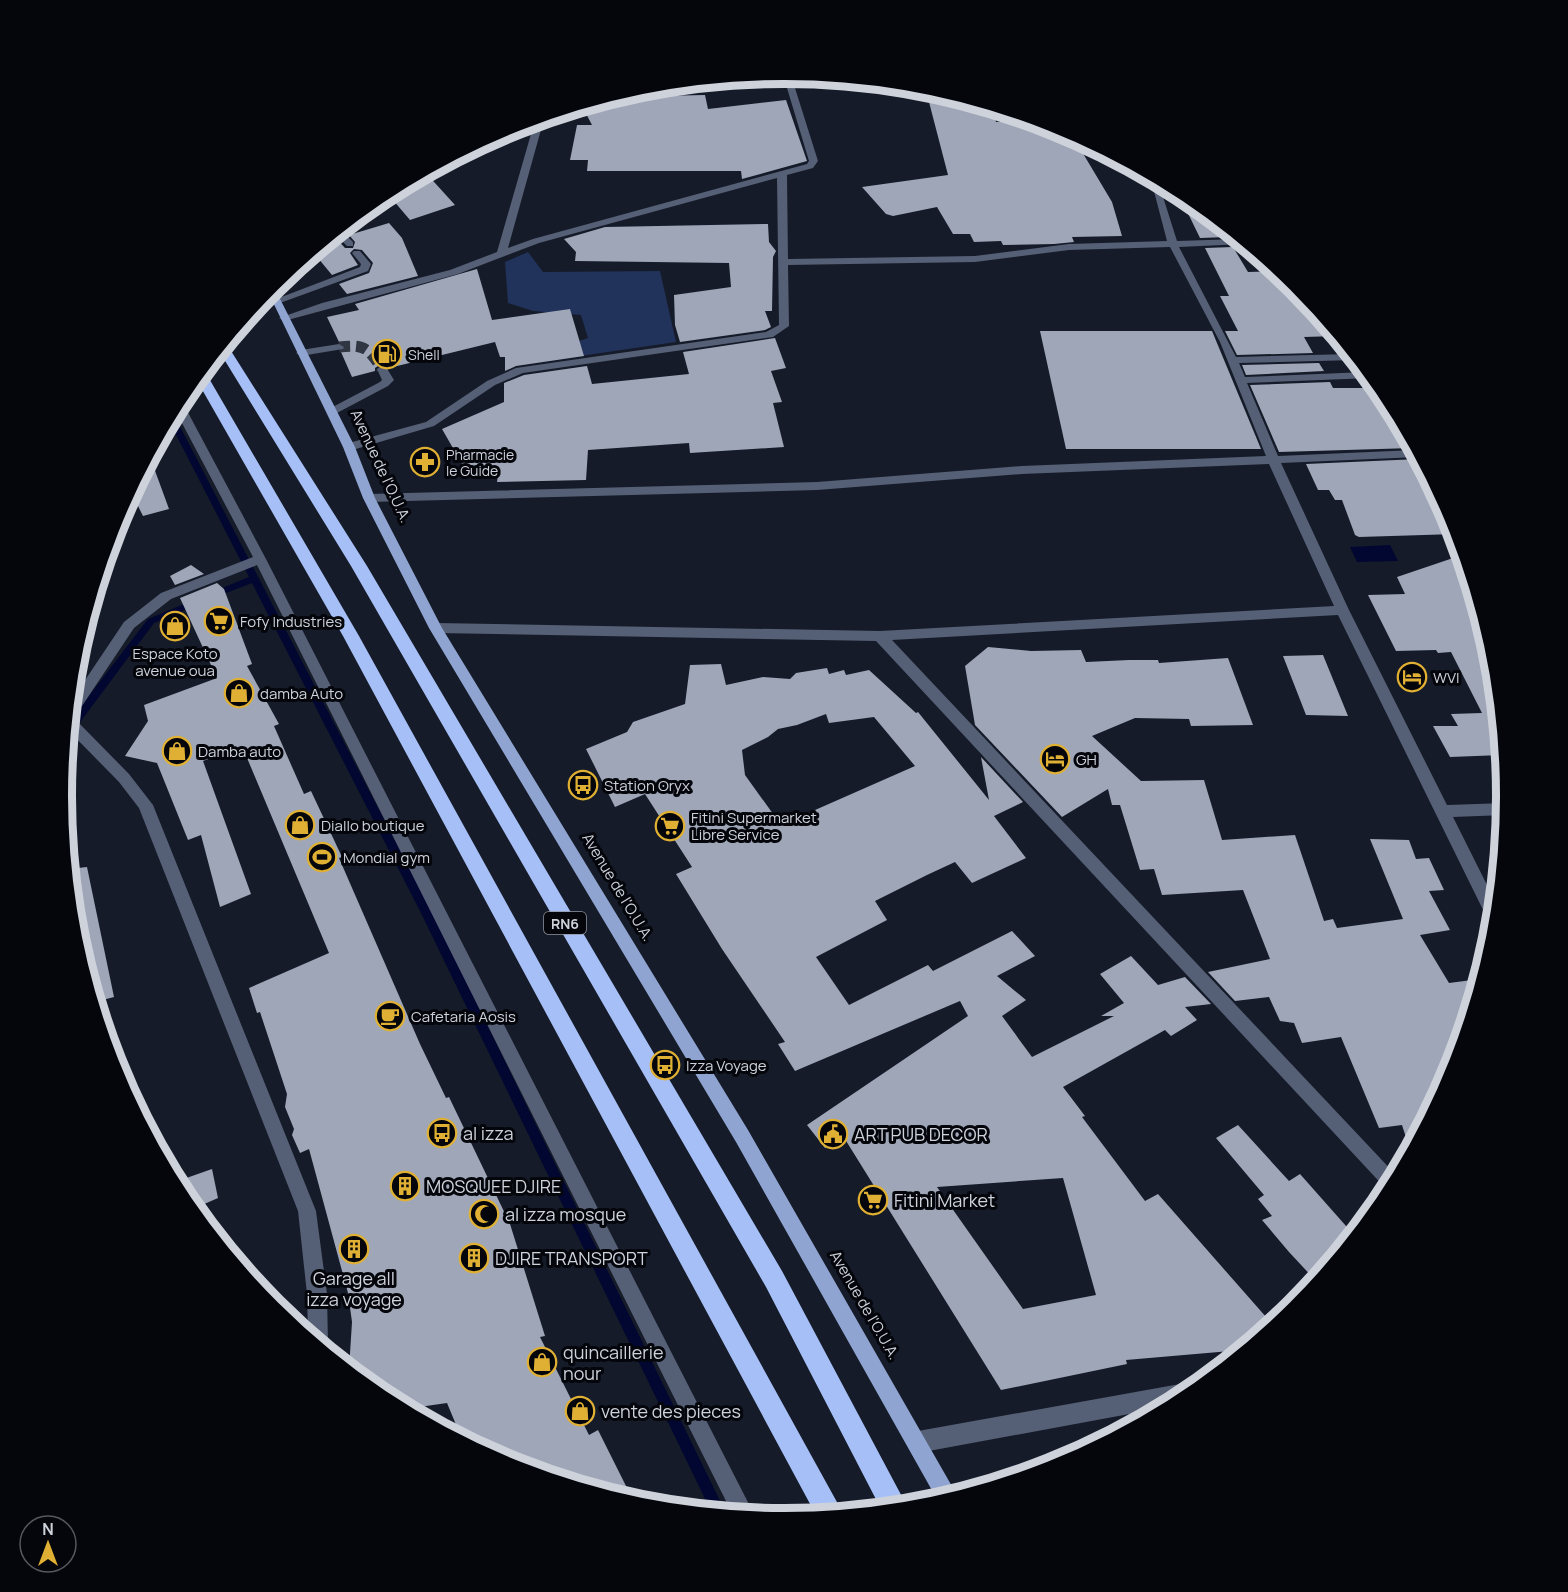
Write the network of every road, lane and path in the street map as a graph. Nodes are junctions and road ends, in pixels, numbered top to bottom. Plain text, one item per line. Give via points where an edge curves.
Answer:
1 (790, 85) junction
2 (804, 85) edge
3 (736, 86) edge
4 (537, 129) edge
5 (782, 175) junction
6 (1156, 189) edge
7 (343, 237) edge
8 (1231, 242) edge
9 (350, 244) dead end
10 (1173, 244) junction
11 (502, 252) junction
12 (357, 253) dead end
13 (784, 262) junction
14 (282, 292) edge
15 (276, 298) edge
16 (284, 318) junction
17 (339, 347) tunnel mouth
18 (227, 353) edge
19 (302, 353) junction
20 (1344, 357) edge
21 (1233, 360) junction
22 (382, 369) dead end
23 (1358, 375) edge
24 (1241, 380) junction
25 (205, 383) edge
26 (332, 412) junction
27 (183, 414) edge
28 (349, 447) junction
29 (1409, 454) edge
30 (1273, 459) junction
31 (369, 498) junction
32 (261, 559) junction
33 (1342, 610) junction
34 (436, 628) junction
35 (880, 636) junction
36 (78, 701) edge
37 (76, 729) edge
38 (1495, 810) edge
39 (1443, 811) junction
40 (1488, 902) edge
41 (1385, 1177) edge
42 (318, 1333) edge
43 (1166, 1397) edge
44 (918, 1442) junction
45 (943, 1489) edge
46 (891, 1500) edge
47 (740, 1506) edge
48 (826, 1506) edge

1 - 2 street
1 - 3 street
1 - 5 street via 814,161
4 - 11 street
5 - 11 street
5 - 13 street
6 - 10 street
7 - 9 street
8 - 10 street
10 - 13 street via 1070,247 975,259
10 - 21 street
11 - 16 street via 457,271
12 - 14 street via 366,264 364,269
13 - 28 street via 784,326 769,335 520,370 491,382 430,424
15 - 16 main road, Avenue de l'O.U.A.
16 - 19 main road, Avenue de l'O.U.A.
17 - 19 street
18 - 46 highway, RN6 via 359,566 774,1279
19 - 26 main road, Avenue de l'O.U.A.
20 - 21 street
21 - 24 street
22 - 26 street via 388,380 384,384
23 - 24 street
24 - 30 street
25 - 48 highway via 351,636
26 - 28 main road, Avenue de l'O.U.A.
27 - 32 street
28 - 31 main road, Avenue de l'O.U.A.
29 - 30 street
30 - 31 street via 1022,470 817,486
30 - 33 street
31 - 34 main road, Avenue de l'O.U.A.
32 - 36 street via 166,596 129,625
32 - 47 street
33 - 35 street
33 - 39 street
34 - 35 street
34 - 44 main road, Avenue de l'O.U.A. via 742,1136
35 - 41 street
37 - 42 street via 145,804 307,1212
38 - 39 street
39 - 40 street
43 - 44 street
44 - 45 main road, Avenue de l'O.U.A.

